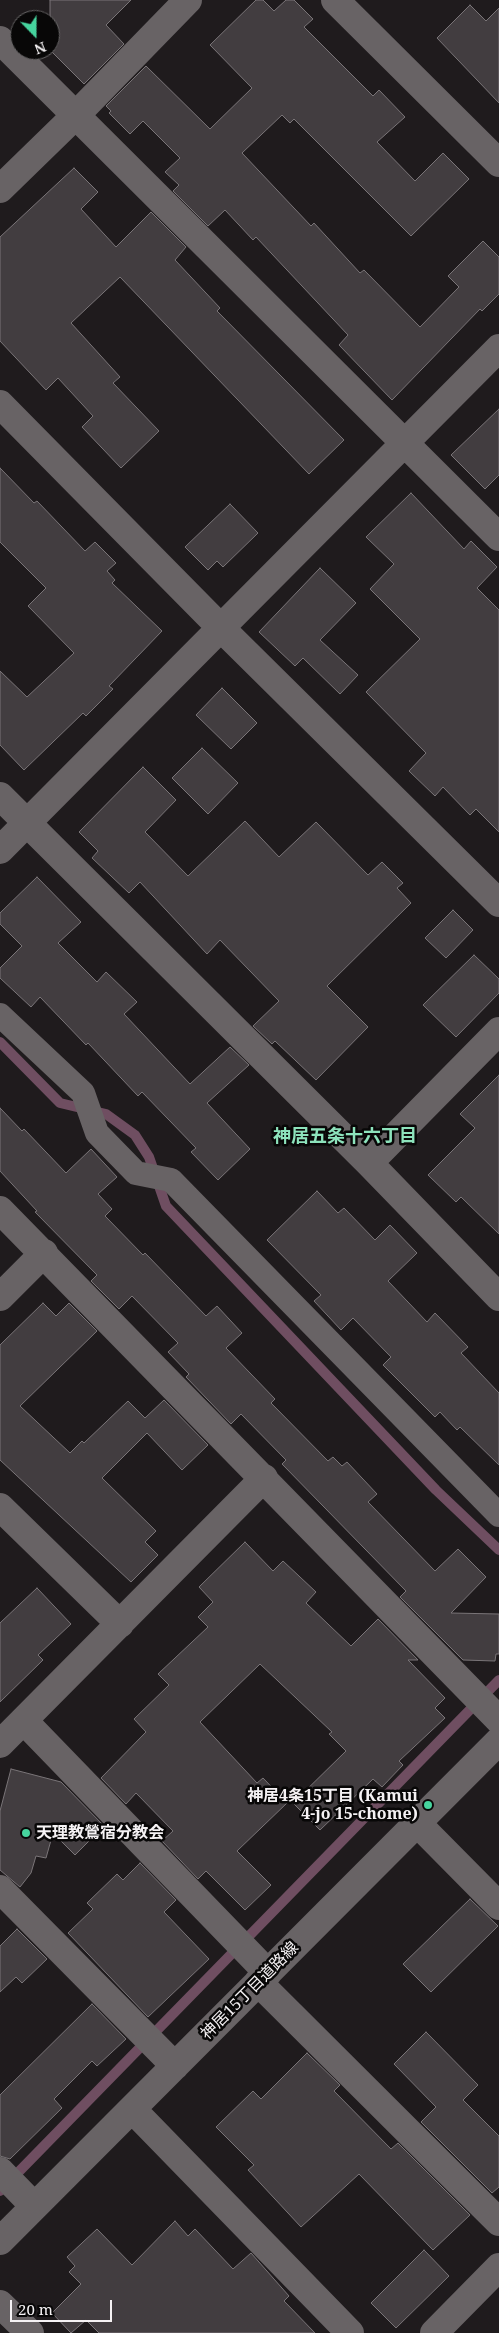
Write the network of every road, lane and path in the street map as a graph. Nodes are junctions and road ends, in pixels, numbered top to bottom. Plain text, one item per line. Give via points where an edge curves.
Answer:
1 (188, 0) edge
2 (335, 0) edge
3 (0, 40) edge
4 (76, 115) junction
5 (499, 163) edge
6 (0, 188) edge
7 (499, 348) edge
8 (0, 404) edge
9 (405, 443) junction
10 (499, 537) edge
11 (221, 628) junction
12 (0, 796) edge
13 (27, 823) junction
14 (0, 850) edge
15 (499, 904) edge
16 (0, 1015) edge
17 (499, 1031) edge
18 (369, 1163) junction
19 (0, 1210) edge
20 (44, 1253) junction
21 (0, 1297) edge
22 (499, 1297) edge
23 (264, 1478) junction
24 (0, 1507) edge
25 (499, 1515) edge
26 (120, 1624) junction
27 (499, 1720) edge
28 (24, 1721) junction
29 (499, 1741) edge
30 (0, 1744) edge
31 (417, 1823) junction
32 (0, 1889) edge
33 (499, 1906) edge
34 (263, 1978) junction
35 (175, 2066) junction
36 (132, 2109) junction
37 (0, 2171) edge
38 (34, 2206) junction
39 (499, 2222) edge
40 (0, 2241) edge
41 (499, 2267) edge
42 (0, 2304) edge
43 (30, 2333) edge
44 (350, 2333) edge
45 (434, 2333) edge

1 - 4 street
2 - 5 street
3 - 4 street
4 - 6 street
4 - 9 street
7 - 9 street
8 - 11 street
9 - 10 street
9 - 11 street
11 - 13 street
11 - 15 street
12 - 13 street
13 - 14 street
13 - 18 street
16 - 25 street via 83,1093 96,1133 136,1173 171,1180
17 - 18 street
18 - 22 street
19 - 20 street
20 - 21 street
20 - 23 street
23 - 26 street
23 - 27 street
24 - 26 street
26 - 28 street
28 - 30 street
28 - 34 street
29 - 31 street, 神居15丁目道路線
31 - 33 street
31 - 34 street, 神居15丁目道路線
32 - 35 street
34 - 35 street, 神居15丁目道路線
34 - 39 street
35 - 36 street, 神居15丁目道路線
36 - 38 street, 神居15丁目道路線
36 - 44 street
37 - 38 street
38 - 40 street, 神居15丁目道路線
41 - 45 street
42 - 43 street

